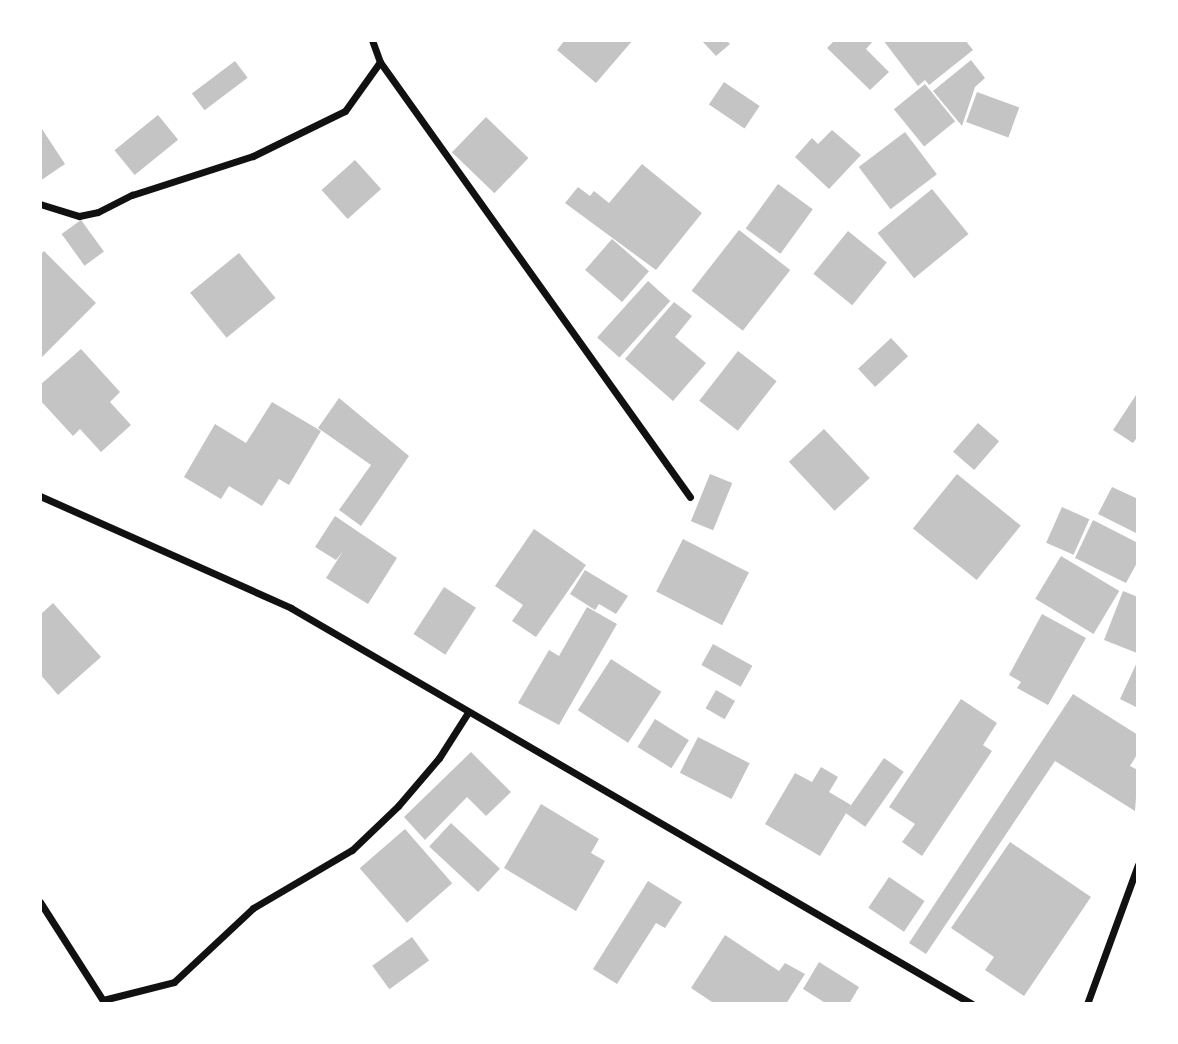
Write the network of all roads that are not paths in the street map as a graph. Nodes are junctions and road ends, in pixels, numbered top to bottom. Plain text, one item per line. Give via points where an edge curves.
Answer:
1 (372, 40) edge
2 (380, 62) junction
3 (40, 204) edge
4 (40, 496) edge
5 (690, 497) dead end
6 (467, 714) junction
7 (1138, 864) edge
8 (40, 902) edge
9 (104, 1002) edge
10 (972, 1004) edge
11 (1087, 1004) edge

1 - 2 street
2 - 3 street via 345,111 253,156 89,214 61,212
2 - 5 street
4 - 6 street via 291,608
6 - 9 street via 414,787 352,850 253,908 174,982
6 - 10 street
7 - 11 street
8 - 9 street

